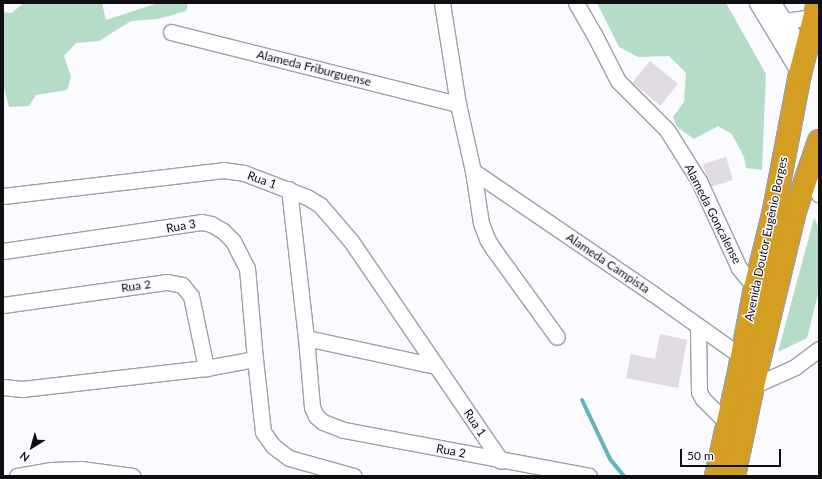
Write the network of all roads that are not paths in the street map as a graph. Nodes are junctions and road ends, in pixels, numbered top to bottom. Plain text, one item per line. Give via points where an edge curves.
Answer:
1 (442, 3) edge
2 (576, 3) edge
3 (757, 3) edge
4 (773, 3) edge
5 (816, 10) edge
6 (784, 21) junction
7 (171, 32) dead end
8 (805, 53) junction
9 (800, 74) junction
10 (458, 104) junction
11 (819, 141) edge
12 (473, 171) junction
13 (808, 171) junction
14 (289, 189) junction
15 (819, 195) edge
16 (3, 196) edge
17 (3, 251) edge
18 (755, 288) junction
19 (3, 305) edge
20 (698, 328) junction
21 (557, 337) dead end
22 (306, 338) junction
23 (819, 350) edge
24 (742, 357) junction
25 (255, 359) junction
26 (436, 366) junction
27 (206, 368) junction
28 (753, 386) junction
29 (3, 387) edge
30 (728, 424) junction
31 (501, 461) junction
32 (16, 476) edge
33 (133, 476) edge
34 (354, 476) edge
35 (589, 476) edge
36 (716, 476) edge
37 (734, 476) edge

1 - 10 street
2 - 18 street, Alameda Goncalense via 618,81 667,130 699,181 739,268
3 - 9 street
4 - 6 street
5 - 6 street
5 - 8 highway, Avenida Doutor Eugênio Borges
6 - 8 street
7 - 10 street, Alameda Friburguense
8 - 9 highway, Avenida Doutor Eugênio Borges
9 - 18 highway, Avenida Doutor Eugênio Borges via 774,210
10 - 12 street
11 - 13 highway, Avenida Doutor Eugênio Borges
12 - 20 street, Alameda Campista via 652,293
12 - 21 street via 481,223 487,238
13 - 15 street
13 - 28 highway, Avenida Doutor Eugênio Borges via 795,211
14 - 16 street, Rua 1 via 244,173 223,170
14 - 22 street
14 - 26 street, Rua 1 via 320,205 335,220 377,276
17 - 25 street, Rua 3 via 201,222 211,224 233,241 248,268
18 - 24 highway, Avenida Doutor Eugênio Borges
19 - 27 street, Rua 2 via 167,282 182,284 191,296
20 - 24 street, Alameda Campista
20 - 30 street via 699,392
22 - 26 street
22 - 31 street, Rua 2 via 312,407 316,416 324,422 344,430
23 - 28 street via 795,367
24 - 30 highway, Avenida Doutor Eugênio Borges
25 - 27 street
25 - 34 street via 263,432 273,446 281,453 304,463
26 - 31 street, Rua 1
27 - 29 street via 22,389
28 - 37 highway, Avenida Doutor Eugênio Borges
30 - 36 highway, Avenida Doutor Eugênio Borges
31 - 35 street, Rua 2
32 - 33 street via 51,470 81,469 111,471

